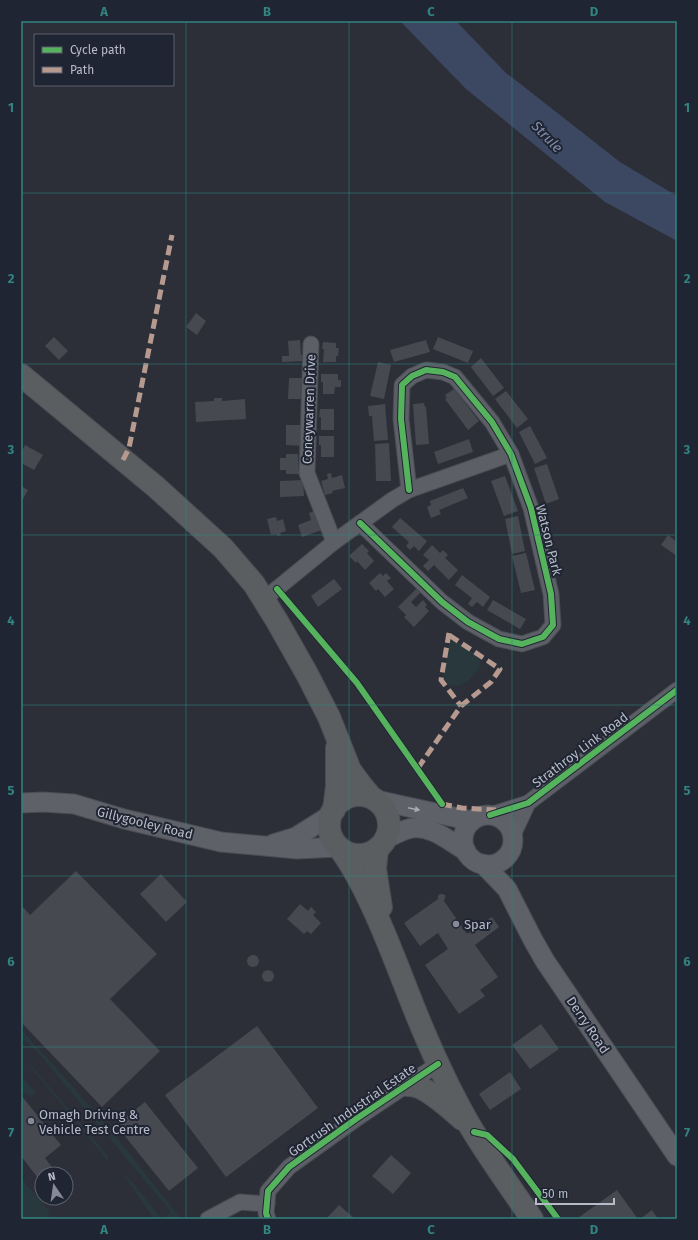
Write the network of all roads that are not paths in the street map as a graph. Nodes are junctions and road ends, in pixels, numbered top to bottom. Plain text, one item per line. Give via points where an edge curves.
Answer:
1 (311, 344) dead end
2 (21, 375) edge
3 (511, 454) junction
4 (409, 490) junction
5 (360, 523) junction
6 (334, 542) junction
7 (263, 600) junction
8 (677, 690) edge
9 (336, 736) junction
10 (374, 799) junction
11 (21, 803) edge
12 (528, 803) junction
13 (332, 813) junction
14 (490, 815) junction
15 (472, 821) junction
16 (513, 835) junction
17 (382, 844) junction
18 (268, 846) junction
19 (339, 848) junction
20 (466, 851) junction
21 (509, 854) junction
22 (483, 864) junction
23 (507, 889) junction
24 (389, 943) junction
25 (438, 1064) junction
26 (407, 1085) junction
27 (469, 1125) junction
28 (677, 1156) edge
29 (267, 1204) junction
30 (208, 1219) edge
31 (268, 1219) edge
32 (532, 1219) edge

1 - 6 street, Coneywarren Drive via 307,473
2 - 7 highway via 156,487 223,548 254,584
3 - 4 street
3 - 4 street, Watson Park via 492,422 455,377 443,372 426,370 412,376 402,385 401,419
3 - 5 street, Watson Park via 531,508 551,594 553,625 543,637 522,644 499,639 468,622 442,602
4 - 5 street
5 - 6 street
6 - 7 street
7 - 9 highway via 307,674
8 - 12 street, Strathroy Link Road
9 - 10 highway via 350,770
9 - 13 highway via 337,786
10 - 13 highway via 362,795 352,796 343,800
10 -> 15 main road
10 - 17 highway via 386,810 389,819 390,829
11 - 18 main road, Gillygooley Road via 74,804 124,819 221,842
12 - 14 street, Strathroy Link Road
12 - 16 street, Strathroy Link Road
13 - 18 main road, Gillygooley Road via 296,837
13 - 19 highway via 329,825 331,835
14 - 15 main road
14 - 16 main road via 504,821
15 - 20 main road via 464,836
16 - 21 main road
17 - 19 highway via 374,852 364,855 348,853
17 - 20 main road via 408,829 420,828 436,833
17 - 24 highway via 375,869
18 - 19 main road, Gillygooley Road via 297,849
19 - 24 highway via 352,864
20 - 22 main road via 470,857
21 - 22 main road via 498,863
21 - 23 main road
22 - 23 main road, Derry Road
23 - 28 main road, Derry Road via 545,961
24 - 25 highway
25 - 26 street, Gortrush Industrial Estate
25 - 27 highway
26 - 27 highway via 425,1090
26 - 29 street, Gortrush Industrial Estate via 289,1167 268,1191
27 - 32 highway
29 - 30 street via 240,1202
29 - 31 street, Gortrush Industrial Estate

